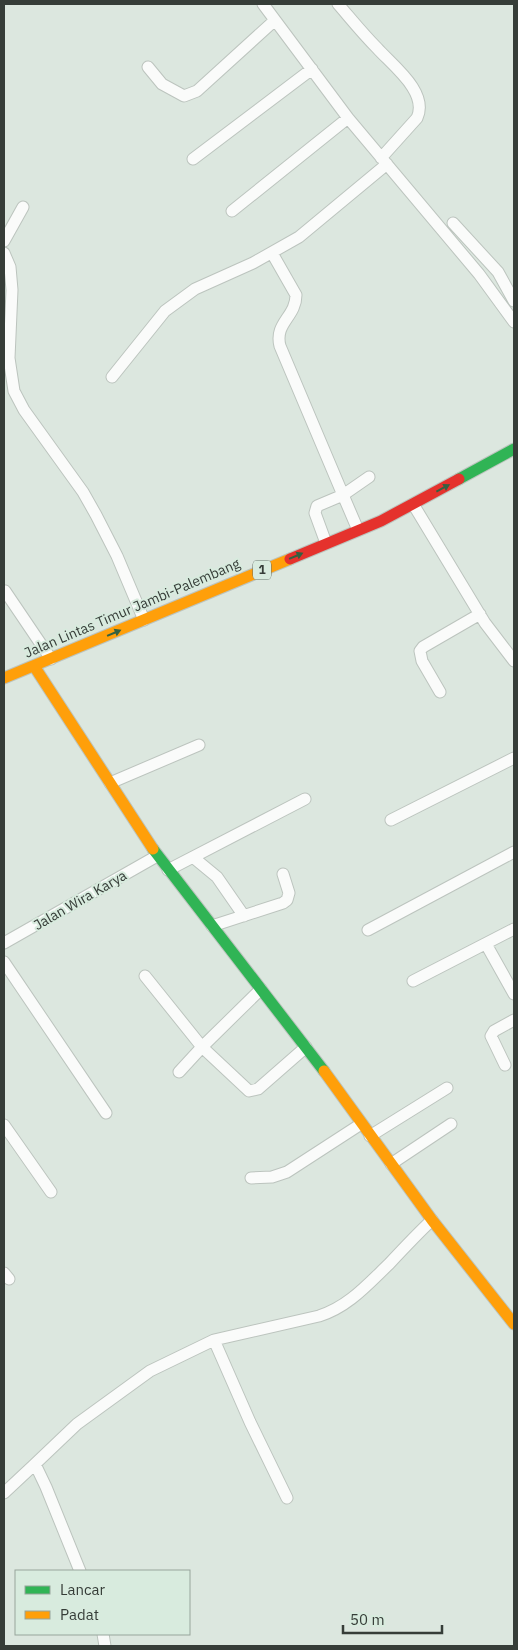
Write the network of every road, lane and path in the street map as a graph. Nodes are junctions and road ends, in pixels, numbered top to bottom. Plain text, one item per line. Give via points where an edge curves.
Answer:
1 (263, 4) edge
2 (338, 4) edge
3 (274, 21) junction
4 (148, 67) dead end
5 (312, 69) junction
6 (348, 118) junction
7 (193, 159) dead end
8 (384, 161) junction
9 (22, 207) dead end
10 (232, 211) dead end
11 (453, 223) dead end
12 (4, 241) edge
13 (4, 253) edge
14 (272, 253) junction
15 (514, 301) edge
16 (511, 309) edge
17 (514, 322) edge
18 (112, 377) dead end
19 (514, 449) edge
20 (369, 477) dead end
21 (343, 495) junction
22 (452, 496) dead end
23 (416, 508) junction
24 (358, 530) junction
25 (326, 543) junction
26 (276, 577) dead end
27 (249, 588) dead end
28 (5, 591) edge
29 (480, 614) junction
30 (144, 620) junction
31 (51, 659) junction
32 (514, 661) edge
33 (37, 670) junction
34 (4, 678) edge
35 (440, 692) dead end
36 (199, 745) dead end
37 (514, 758) edge
38 (110, 783) junction
39 (305, 799) dead end
40 (391, 820) dead end
41 (514, 852) edge
42 (157, 856) junction
43 (194, 858) junction
44 (168, 870) junction
45 (283, 874) dead end
46 (244, 916) junction
47 (212, 926) junction
48 (368, 930) dead end
49 (514, 930) edge
50 (4, 943) edge
51 (486, 944) junction
52 (4, 962) edge
53 (145, 976) dead end
54 (413, 981) dead end
55 (261, 989) junction
56 (514, 994) edge
57 (514, 1020) edge
58 (202, 1047) junction
59 (306, 1047) junction
60 (505, 1065) dead end
61 (179, 1072) dead end
62 (447, 1088) dead end
63 (106, 1113) dead end
64 (361, 1124) junction
65 (451, 1124) dead end
66 (4, 1125) edge
67 (370, 1136) junction
68 (392, 1164) junction
69 (251, 1178) dead end
70 (51, 1192) dead end
71 (432, 1220) junction
72 (514, 1324) edge
73 (214, 1340) junction
74 (35, 1464) junction
75 (4, 1493) edge
76 (287, 1498) dead end
77 (80, 1570) edge

1 - 3 street
2 - 8 street via 407,78 420,104 417,118
3 - 4 street via 191,95 184,96 162,84
3 - 5 street
5 - 6 street
5 - 7 street
6 - 8 street
6 - 10 street
8 - 14 street via 298,238
8 - 16 street
9 - 12 street
11 - 15 street via 498,272
13 - 30 street via 10,267 12,290 9,358 14,391 83,492 117,556
14 - 18 street via 195,288 166,311
14 - 21 street via 296,295 290,315 280,328 280,346
16 - 17 street
23 -> 19 main road, Jalan Lintas Timur Jambi-Palembang / 1
20 - 21 street
21 - 24 street
21 - 25 street via 316,508 316,519
22 - 23 main road, Jalan Lintas Timur Jambi-Palembang / 1
23 - 24 main road, Jalan Lintas Timur Jambi-Palembang / 1
23 - 26 main road, Jalan Lintas Timur Jambi-Palembang / 1 via 388,528
23 - 29 street
24 - 25 main road, Jalan Lintas Timur Jambi-Palembang / 1
30 -> 25 main road, Jalan Lintas Timur Jambi-Palembang / 1
27 - 33 main road, Jalan Lintas Timur Jambi-Palembang / 1
28 - 31 street
29 - 32 street
29 - 35 street via 420,651 422,661
31 -> 30 main road, Jalan Lintas Timur Jambi-Palembang / 1
31 - 33 main road, Jalan Lintas Timur Jambi-Palembang / 1
33 - 34 main road, Jalan Lintas Timur Jambi-Palembang / 1
33 - 38 main road
36 - 38 street
37 - 40 street
38 - 42 main road
39 - 43 street
41 - 48 street
42 - 44 main road
42 - 50 street, Jalan Wira Karya
43 - 44 street
43 - 46 street via 217,877
44 - 47 main road
45 - 46 street via 289,893 287,900
46 - 47 street
47 - 55 main road
49 - 51 street
51 - 54 street
51 - 56 street
52 - 63 street
53 - 58 street
55 - 58 street
55 - 59 main road
57 - 60 street via 491,1036
58 - 59 street via 245,1089 254,1092
58 - 61 street
59 - 64 main road
62 - 67 street
64 - 67 main road
64 - 69 street via 281,1174
65 - 68 street
66 - 70 street
67 - 68 main road
68 - 71 main road
71 - 72 main road
71 - 73 street via 360,1294 332,1312
73 - 74 street via 150,1371 117,1393 77,1424
73 - 76 street
74 - 75 street
74 - 77 street

